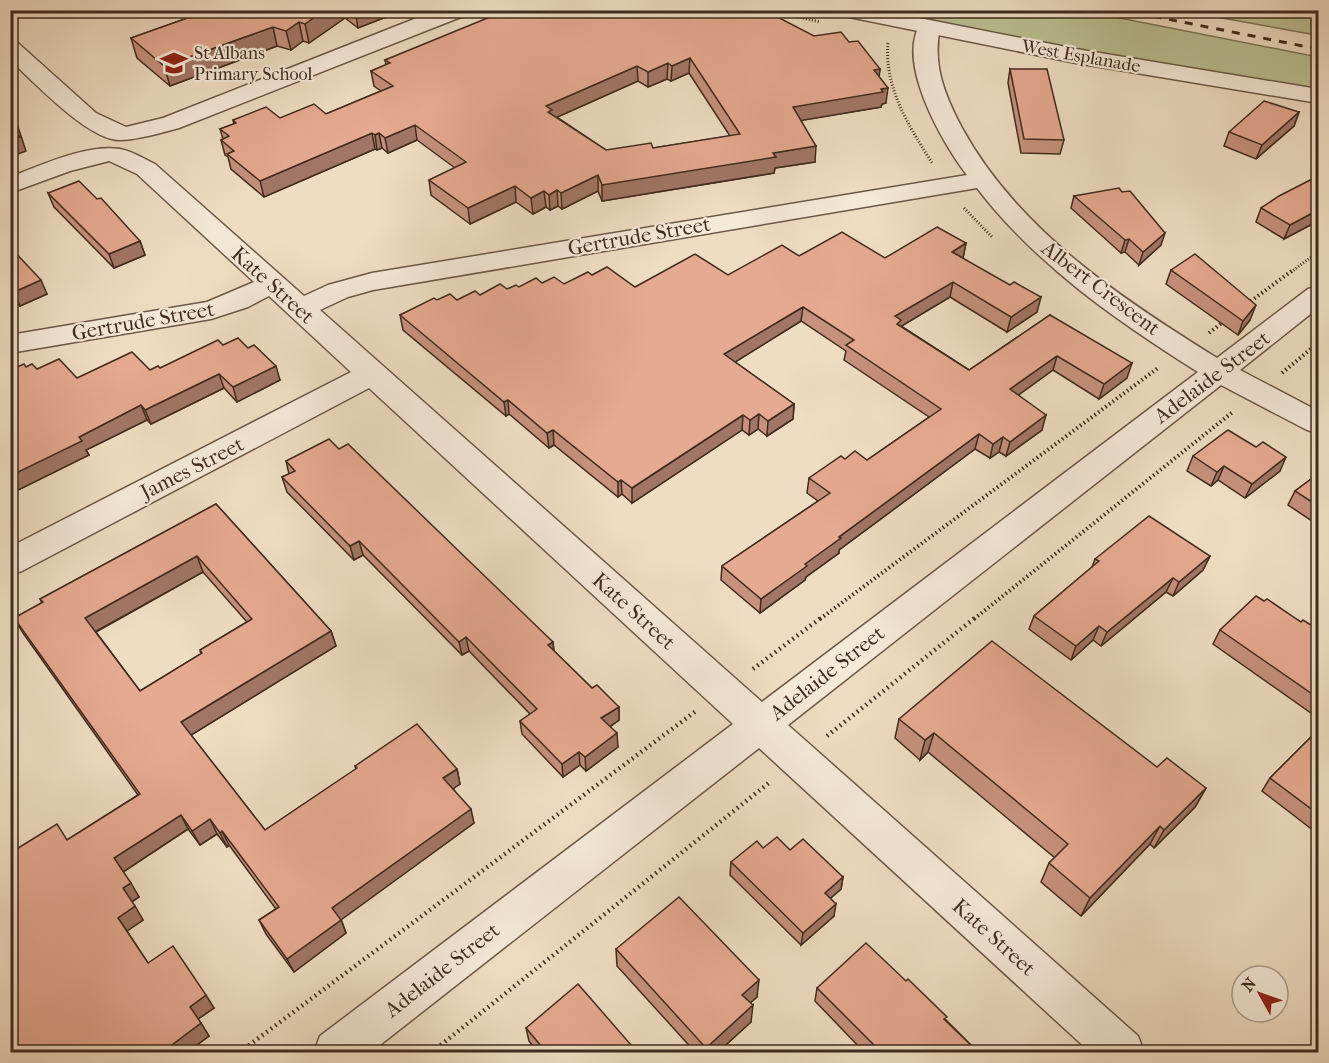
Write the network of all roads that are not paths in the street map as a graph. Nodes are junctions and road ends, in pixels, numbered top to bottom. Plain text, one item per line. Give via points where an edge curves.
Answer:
1 (458, 10) edge
2 (844, 10) edge
3 (929, 28) junction
4 (10, 48) edge
5 (1318, 96) edge
6 (121, 147) junction
7 (982, 180) junction
8 (10, 186) edge
9 (272, 284) junction
10 (1318, 295) edge
11 (300, 309) junction
12 (10, 344) edge
13 (1231, 362) junction
14 (373, 373) junction
15 (1318, 423) edge
16 (10, 562) edge
17 (759, 725) junction
18 (336, 1053) edge
19 (1122, 1053) edge

1 - 6 street via 171,123
2 - 3 street, West Esplanade
3 - 5 street, West Esplanade
3 - 7 street, Albert Crescent via 924,53 935,98 953,136
4 - 6 street, Kate Street
6 - 8 street
6 - 9 street, Kate Street
7 - 11 street, Gertrude Street via 372,282 338,291
7 - 13 street, Albert Crescent via 1043,246 1078,276 1185,350
9 - 11 street, Kate Street
9 - 12 street, Gertrude Street via 211,310
10 - 13 street, Adelaide Street
11 - 14 street, Kate Street
13 - 15 street, Albert Crescent
13 - 17 street, Adelaide Street
14 - 16 street, James Street
14 - 17 street, Kate Street
17 - 18 street, Adelaide Street
17 - 19 street, Kate Street

